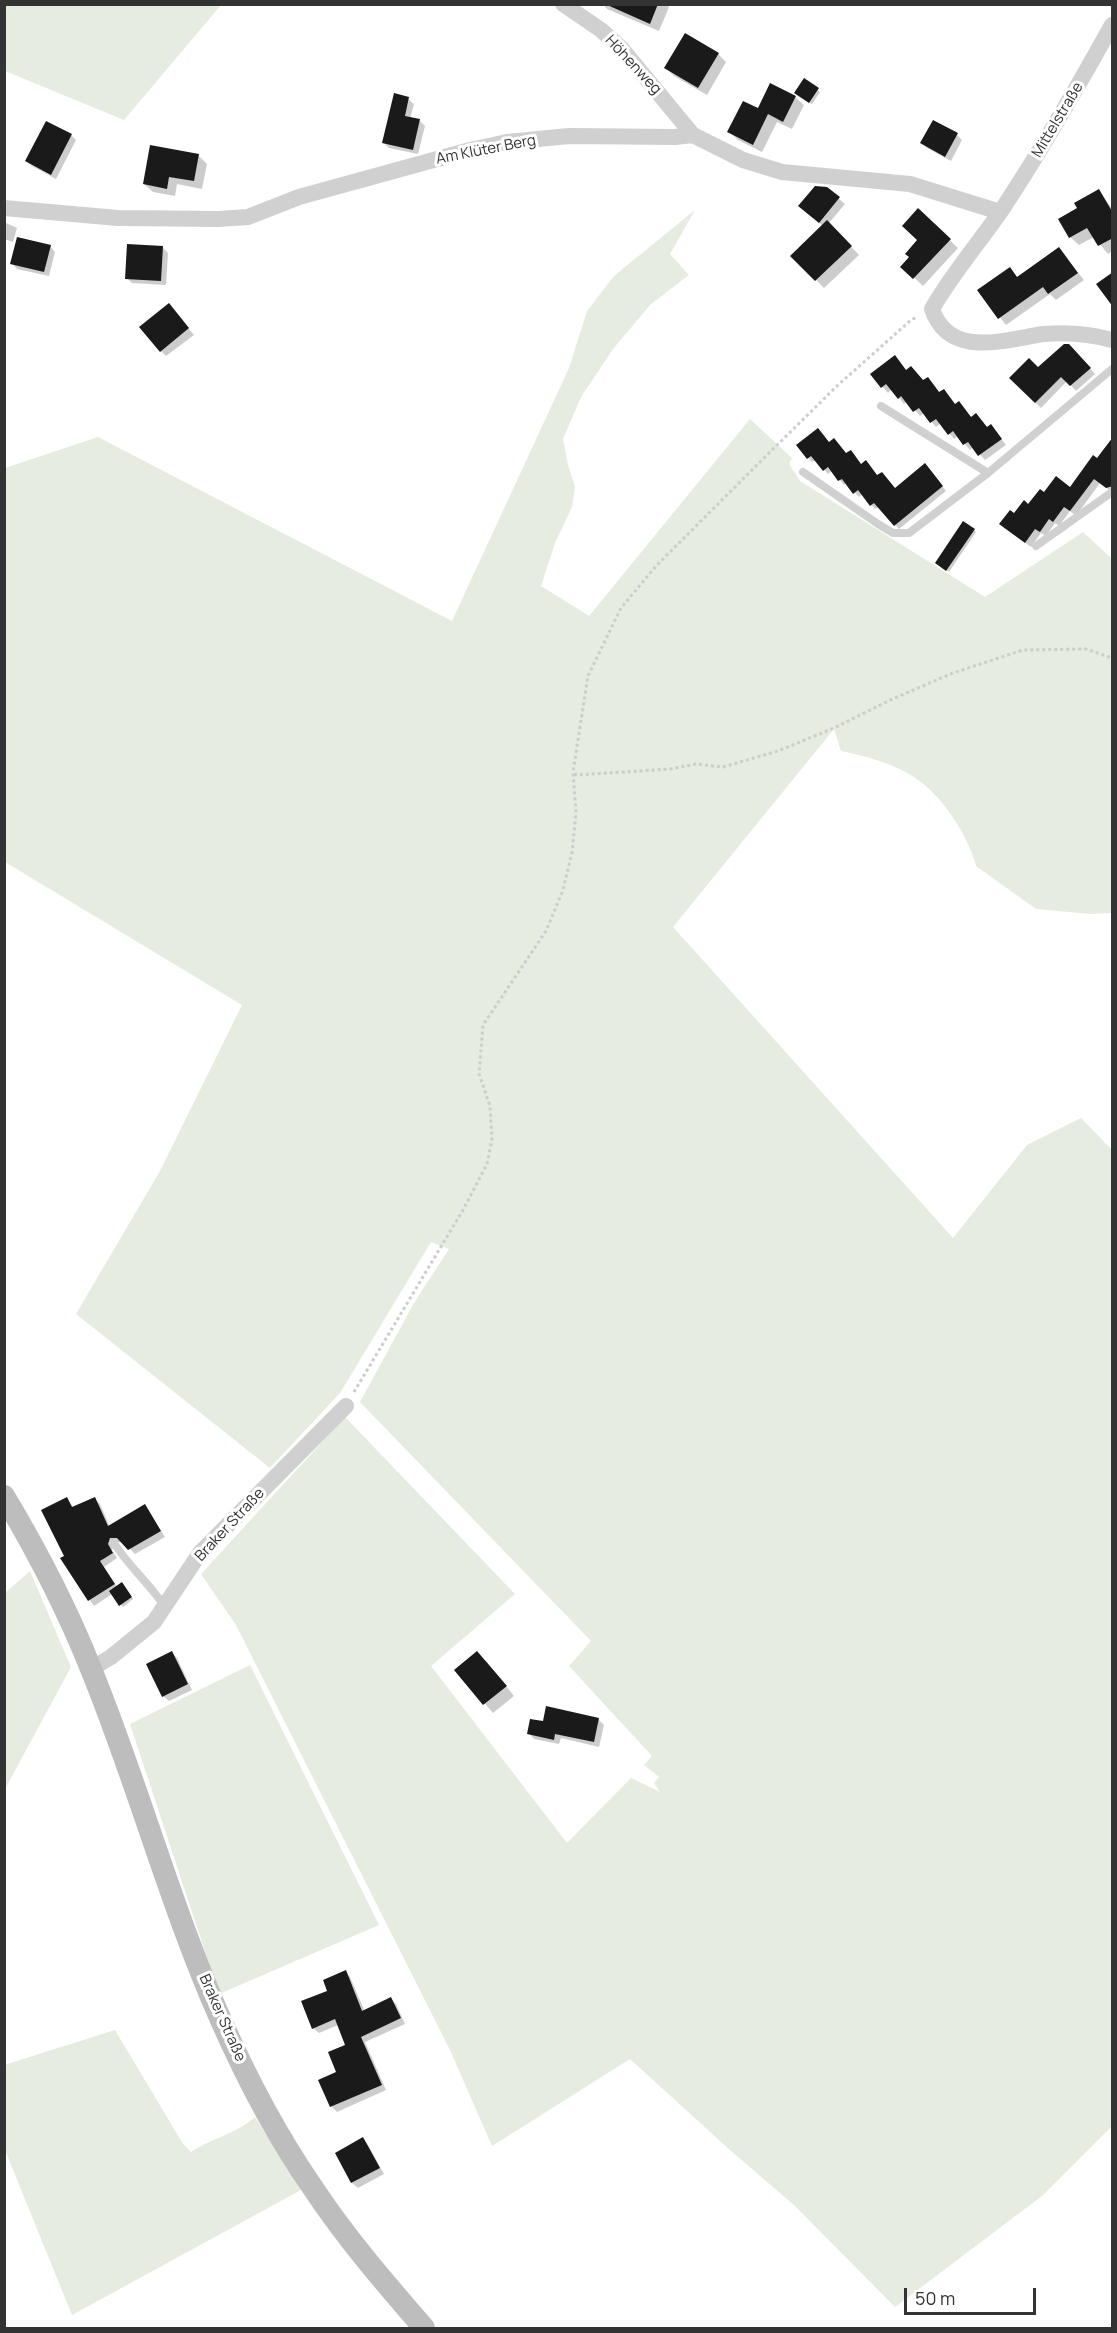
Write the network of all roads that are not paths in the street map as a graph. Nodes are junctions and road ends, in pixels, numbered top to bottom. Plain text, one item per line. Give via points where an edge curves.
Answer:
1 (563, 4) edge
2 (1113, 25) edge
3 (693, 135) junction
4 (4, 208) edge
5 (1000, 212) junction
6 (1113, 340) edge
7 (1113, 369) edge
8 (881, 406) dead end
9 (802, 472) dead end
10 (988, 473) junction
11 (1113, 492) edge
12 (1036, 546) dead end
13 (346, 1406) road end
14 (4, 1496) edge
15 (114, 1543) dead end
16 (165, 1607) junction
17 (91, 1669) junction
18 (424, 2328) edge

1 - 3 street, Höhenweg via 622,49
2 - 5 street, Mittelstraße via 1059,121
3 - 4 street, Am Klüter Berg via 569,136 507,142 351,182 248,216 118,218
3 - 5 street, Am Klüter Berg via 762,167 910,184
5 - 6 street, Mittelstraße via 932,309 937,324 958,339 982,344 1044,334 1096,335
7 - 10 lane
8 - 10 lane
9 - 10 lane via 893,533 909,533
11 - 12 lane
13 - 16 street, Braker Straße via 200,1553
14 - 17 street, Braker Straße via 67,1612
15 - 16 lane
16 - 17 street, Braker Straße via 154,1622
17 - 18 street, Braker Straße via 203,1979 254,2088 313,2188 355,2246

